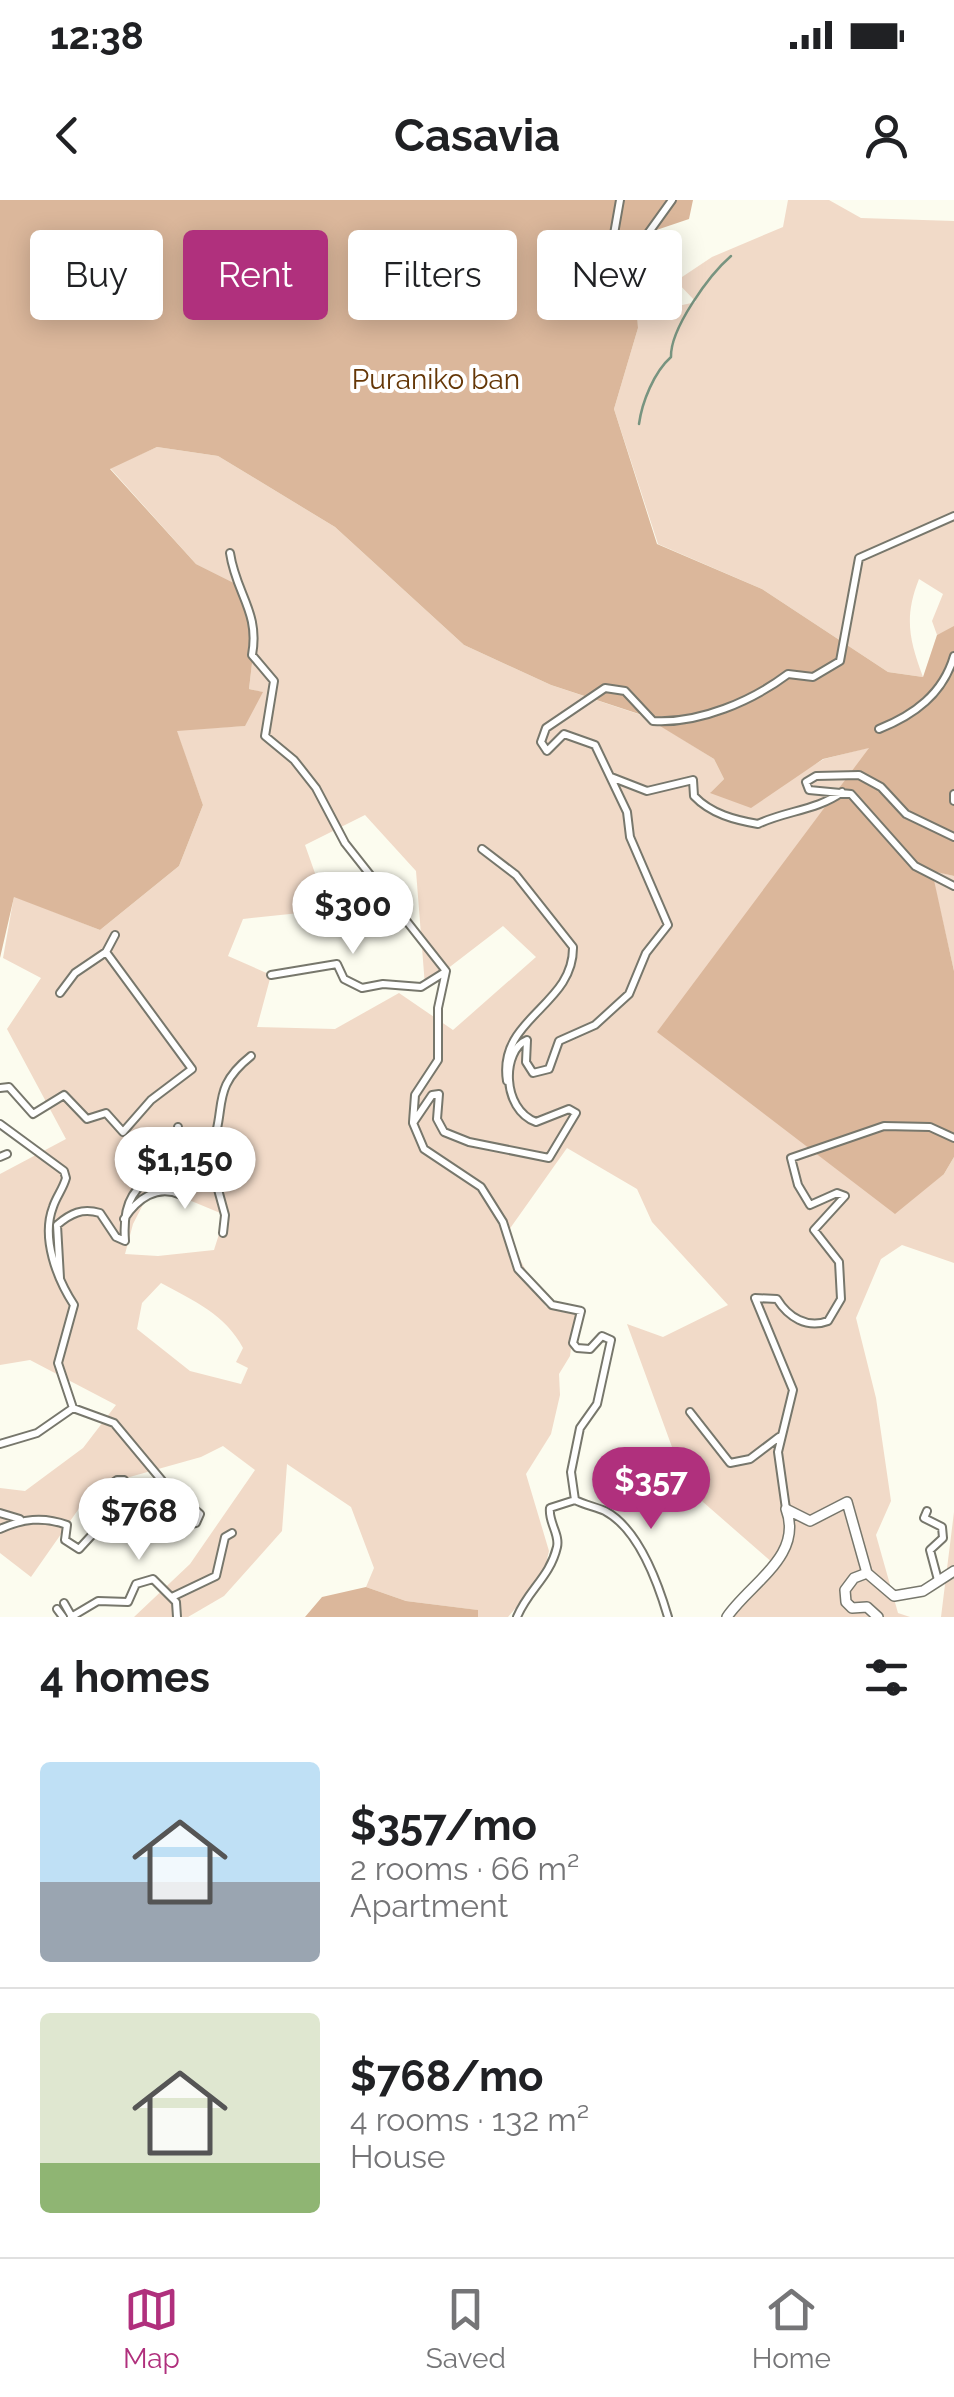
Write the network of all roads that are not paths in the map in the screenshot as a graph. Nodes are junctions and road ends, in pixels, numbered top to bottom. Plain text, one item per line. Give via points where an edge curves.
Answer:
1 (620, 200) edge
2 (672, 200) edge
3 (954, 516) edge
4 (230, 553) dead end
5 (954, 656) edge
6 (879, 729) dead end
7 (611, 776) junction
8 (843, 791) junction
9 (954, 837) edge
10 (482, 849) dead end
11 (954, 886) edge
12 (115, 935) dead end
13 (106, 952) junction
14 (446, 971) junction
15 (271, 975) dead end
16 (60, 994) dead end
17 (251, 1056) dead end
18 (507, 1082) junction
19 (0, 1088) edge
20 (413, 1123) junction
21 (0, 1124) edge
22 (178, 1127) dead end
23 (954, 1138) edge
24 (208, 1153) junction
25 (124, 1219) junction
26 (223, 1234) dead end
27 (59, 1279) junction
28 (74, 1408) junction
29 (690, 1412) dead end
30 (779, 1437) junction
31 (0, 1444) edge
32 (576, 1500) junction
33 (786, 1509) junction
34 (927, 1511) dead end
35 (0, 1513) edge
36 (20, 1519) junction
37 (0, 1529) edge
38 (232, 1533) dead end
39 (954, 1572) edge
40 (866, 1573) junction
41 (938, 1580) junction
42 (172, 1597) junction
43 (64, 1603) dead end
44 (57, 1609) dead end
45 (63, 1617) edge
46 (72, 1617) edge
47 (177, 1617) edge
48 (517, 1617) edge
49 (668, 1617) edge
50 (727, 1617) edge
51 (878, 1617) edge

1 - 2 street via 614,234 620,254 644,239
3 - 7 street via 859,558 846,646 840,661 813,677 788,674 755,698 674,722 653,721 624,692 605,688 546,728 542,748 564,734 578,736 595,746
4 - 14 street via 256,629 252,655 274,682 265,736 316,788 344,843
5 - 6 street via 933,694 910,716
7 - 8 street via 647,791 694,780 694,796 703,805 758,824
7 - 18 street via 668,925 646,953 630,994 608,1016 558,1042 544,1072 533,1074 523,1040
8 - 9 street via 819,793 806,782 860,775 906,814
8 - 11 street via 877,818 915,866
10 - 18 street via 516,876 573,947 560,987 510,1040
12 - 13 street
13 - 16 street via 75,973
13 - 19 street via 192,1069 123,1132 106,1113 87,1120 64,1095 33,1114 9,1087
14 - 15 street via 421,987 362,988 344,980 332,963
14 - 20 street via 438,1060 415,1095
17 - 24 street via 228,1075 218,1099 220,1127
18 - 20 street via 512,1102 530,1121 569,1109 576,1113 549,1158 444,1132 437,1118 439,1094
20 - 32 street via 424,1148 482,1187 518,1269 552,1305 581,1312 576,1348 590,1349 602,1336 611,1340 597,1404 580,1428 571,1472
21 - 27 street via 64,1171 49,1234
22 - 25 street via 180,1155 147,1176
23 - 30 street via 930,1127 884,1126 848,1135 821,1152 794,1154 798,1185 810,1205 844,1196 814,1230 838,1262 841,1299 824,1324 789,1316 777,1299 755,1298 794,1400
24 - 25 street via 195,1182 180,1194 152,1194
24 - 26 street via 225,1215
25 - 27 street via 125,1240 91,1210 72,1212 56,1224
27 - 28 street via 74,1305 58,1363
28 - 31 street via 37,1434
28 - 36 street via 114,1423 200,1514 196,1523 159,1530 137,1524 122,1511 124,1480 107,1487 102,1524 80,1548 65,1540 67,1525
29 - 30 street via 730,1463 750,1459
30 - 33 street
32 - 48 street via 550,1508 557,1546 544,1581
32 - 49 street via 628,1528
33 - 40 street via 810,1520 847,1502
33 - 50 street via 782,1553
34 - 41 street via 924,1518 942,1527 942,1538 930,1550
35 - 36 street
36 - 37 street
38 - 42 street via 225,1537 216,1576
39 - 41 street
40 - 41 street via 900,1598
40 - 51 street via 844,1590 846,1602
42 - 46 street via 153,1579 145,1580 128,1602 98,1601
42 - 47 street
43 - 46 street
44 - 45 street

